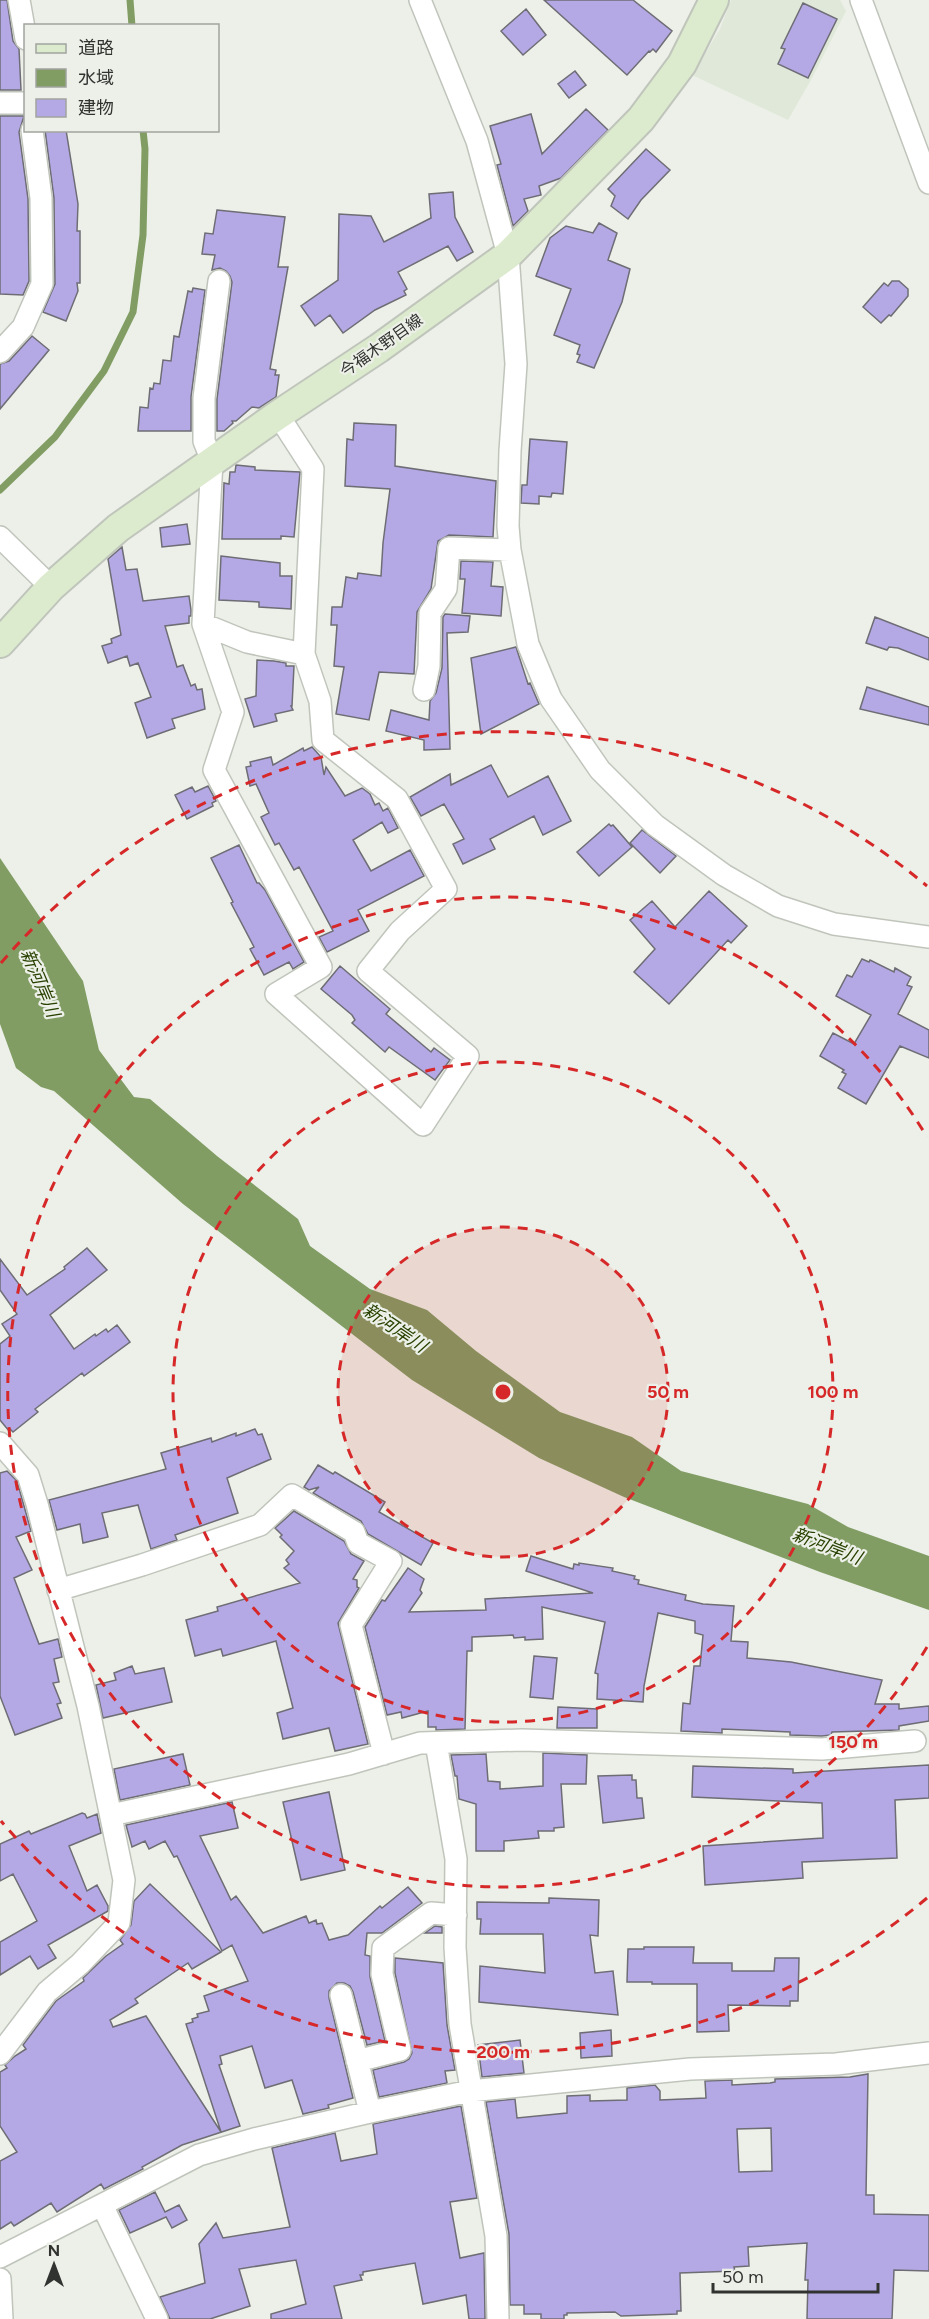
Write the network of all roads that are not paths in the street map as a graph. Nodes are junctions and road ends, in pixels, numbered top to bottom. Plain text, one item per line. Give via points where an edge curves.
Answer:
1 (19, 0) edge
2 (420, 0) edge
3 (714, 0) edge
4 (861, 0) edge
5 (24, 28) edge
6 (0, 103) edge
7 (24, 103) edge
8 (32, 132) edge
9 (929, 183) edge
10 (508, 255) junction
11 (219, 281) dead end
12 (0, 352) edge
13 (278, 415) junction
14 (212, 461) junction
15 (0, 537) edge
16 (510, 550) junction
17 (51, 586) junction
18 (203, 624) junction
19 (0, 643) edge
20 (304, 654) junction
21 (424, 690) dead end
22 (929, 937) edge
23 (0, 1443) edge
24 (58, 1590) junction
25 (915, 1742) dead end
26 (436, 1743) junction
27 (384, 1754) junction
28 (111, 1815) junction
29 (456, 1915) junction
30 (341, 1995) dead end
31 (1, 2049) edge
32 (929, 2053) edge
33 (357, 2061) junction
34 (470, 2091) junction
35 (370, 2112) junction
36 (102, 2205) junction
37 (0, 2257) edge
38 (0, 2281) edge
39 (2, 2319) edge
40 (157, 2319) edge
41 (498, 2319) edge

1 - 5 street
2 - 10 street via 477,141
3 - 10 main road, 今福木野目線 via 682,64 640,119
4 - 9 street
6 - 7 street
8 - 12 street via 40,198 42,284 23,327
10 - 13 main road, 今福木野目線
10 - 16 street via 516,364 510,451
11 - 14 street via 204,398 204,441
13 - 14 main road, 今福木野目線
13 - 20 street via 313,469
14 - 17 main road, 今福木野目線 via 118,528
14 - 18 street
15 - 17 street
16 - 21 street via 449,549 446,589 430,613 429,666
16 - 22 street via 528,644 551,699 600,770 655,825 724,875 778,906 834,924
17 - 19 main road, 今福木野目線
18 - 20 street via 247,642
18 - 20 street via 233,712 214,770 321,968 276,994 423,1125 468,1056 368,971 400,931 446,889 397,799 323,740 320,701
23 - 24 street via 28,1475
24 - 27 street via 260,1525 292,1495 354,1532 358,1543 391,1561 351,1625
24 - 28 street
25 - 26 street via 822,1749 522,1740
26 - 27 street via 420,1743
26 - 29 street via 456,1859
27 - 28 street
28 - 31 street via 124,1880 119,1923 47,1992
29 - 33 street via 431,1913 383,1948 382,1974 400,2050
29 - 34 street via 460,2024
30 - 33 street
32 - 34 street via 837,2064 690,2069
33 - 35 street
34 - 35 street
34 - 41 street via 496,2236
35 - 36 street via 199,2155
36 - 37 street
36 - 40 street
38 - 39 street

